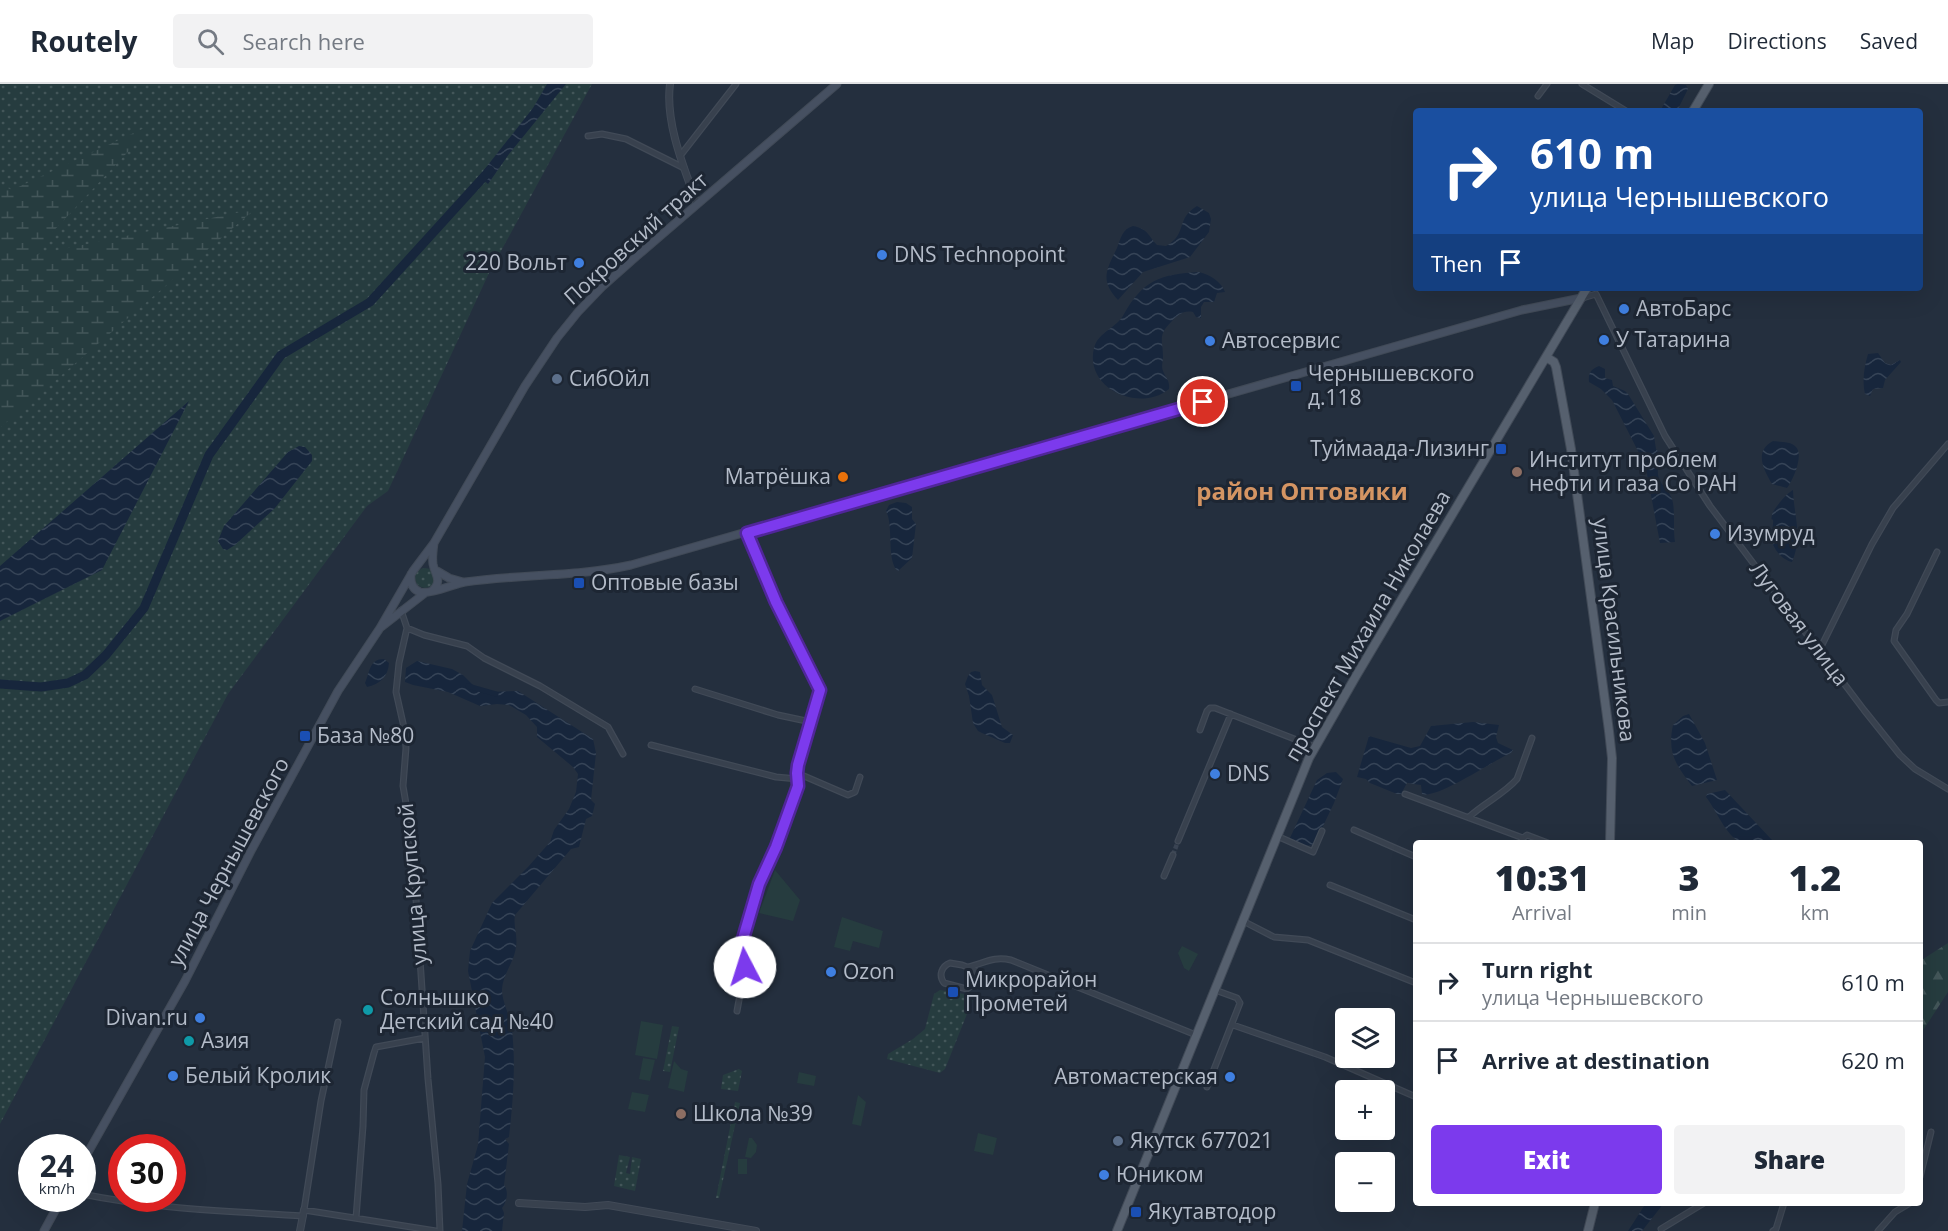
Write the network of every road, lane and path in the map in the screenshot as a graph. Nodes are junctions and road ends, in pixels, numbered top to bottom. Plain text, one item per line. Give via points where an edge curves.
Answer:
1 (670, 84) edge
2 (736, 84) edge
3 (837, 84) edge
4 (1547, 84) edge
5 (1582, 84) edge
6 (1709, 84) edge
7 (1538, 96) dead end
8 (1621, 108) edge
9 (1695, 108) edge
10 (588, 136) dead end
11 (680, 156) junction
12 (684, 168) junction
13 (697, 204) junction
14 (1585, 291) edge
15 (1581, 298) junction
16 (1546, 357) junction
17 (1948, 444) edge
18 (747, 533) junction
19 (434, 543) junction
20 (1937, 552) dead end
21 (435, 569) junction
22 (413, 571) junction
23 (465, 582) junction
24 (428, 592) junction
25 (401, 610) junction
26 (380, 628) junction
27 (407, 628) junction
28 (1819, 651) junction
29 (695, 689) dead end
30 (1948, 702) edge
31 (1231, 714) junction
32 (811, 722) junction
33 (1200, 730) dead end
34 (1532, 738) dead end
35 (651, 745) dead end
36 (1315, 747) junction
37 (623, 754) dead end
38 (798, 776) junction
39 (860, 777) dead end
40 (1948, 789) edge
41 (1404, 794) dead end
42 (1469, 817) junction
43 (1354, 830) dead end
44 (1322, 831) dead end
45 (1277, 836) junction
46 (1522, 840) edge
47 (1541, 840) edge
48 (1609, 840) edge
49 (1178, 842) tunnel mouth
50 (1173, 855) tunnel mouth
51 (1413, 856) edge
52 (1164, 876) dead end
53 (1330, 885) dead end
54 (1413, 919) edge
55 (1243, 921) junction
56 (989, 960) junction
57 (968, 967) junction
58 (977, 976) junction
59 (1413, 982) edge
60 (1215, 990) junction
61 (737, 1011) dead end
62 (338, 1022) dead end
63 (1233, 1025) junction
64 (1196, 1035) junction
65 (425, 1038) junction
66 (1207, 1087) dead end
67 (1413, 1096) edge
68 (1931, 1132) dead end
69 (96, 1137) edge
70 (1923, 1165) edge
71 (96, 1197) edge
72 (519, 1203) dead end
73 (1594, 1206) edge
74 (1699, 1206) edge
75 (1783, 1206) edge
76 (1905, 1206) edge
77 (54, 1212) edge
78 (303, 1213) junction
79 (356, 1218) junction
80 (1661, 1229) dead end
81 (44, 1231) edge
82 (300, 1231) edge
83 (438, 1231) edge
84 (756, 1231) edge
85 (1117, 1231) edge
86 (1588, 1231) edge
87 (1773, 1231) edge
88 (1878, 1231) edge

1 - 11 street
2 - 11 street
3 - 13 main road, Покровский тракт
4 - 7 street
5 - 8 street
6 - 9 main road
10 - 12 street via 602,134 626,139
11 - 12 street
12 - 13 street
13 - 19 main road, Покровский тракт via 602,287 557,338
14 - 15 main road, проспект Михаила Николаева
15 - 16 main road, проспект Михаила Николаева
15 - 18 main road, улица Чернышевского via 1522,310
15 - 28 street, Луговая улица via 1596,294 1683,467
16 - 36 main road, проспект Михаила Николаева
16 - 48 main road, улица Красильникова via 1556,367 1571,449 1610,730
17 - 28 street via 1893,508
18 - 23 main road, улица Чернышевского via 610,570
18 - 32 street via 820,690
19 - 21 main road
19 - 22 main road, Покровский тракт
20 - 30 street via 1894,641 1935,700 1939,704
21 - 22 main road via 424,565
21 - 23 main road
21 - 24 main road via 438,583
22 - 24 main road via 413,586
22 - 26 main road, Покровский тракт
23 - 24 main road, улица Чернышевского
24 - 25 main road, улица Чернышевского
25 - 26 main road, улица Чернышевского
25 - 27 street
26 - 69 main road, улица Чернышевского via 332,701 185,981
27 - 37 street via 467,646 540,686 608,728
27 - 65 street, улица Крупской via 396,692 405,732 403,786 412,839
28 - 40 street, Луговая улица via 1900,755
29 - 32 street
31 - 33 street via 1210,708
31 - 36 street
31 - 49 street
32 - 38 street
34 - 42 street via 1517,779
35 - 38 street via 776,777
36 - 45 main road, проспект Михаила Николаева
38 - 39 street via 848,795 855,792
38 - 61 street via 798,786 759,884 740,949 745,967
41 - 42 street
42 - 46 street
43 - 51 street
44 - 45 street via 1313,852
45 - 55 main road, проспект Михаила Николаева
46 - 47 street via 1527,835
50 - 52 street
53 - 54 street
55 - 59 street via 1274,937 1308,940
55 - 60 main road, проспект Михаила Николаева
56 - 57 street
56 - 58 street
56 - 64 street via 1011,960
57 - 58 street
57 - 58 street via 947,964 941,973 942,980 947,985 968,989
60 - 63 street via 1237,998 1240,1003
60 - 64 main road, проспект Михаила Николаева
62 - 78 street
63 - 66 street
63 - 67 street via 1325,1057
64 - 85 main road, проспект Михаила Николаева
65 - 79 street via 376,1047 364,1090
65 - 83 street, улица Крупской via 438,1184
68 - 70 street
71 - 78 street via 165,1206
72 - 84 street via 608,1206
73 - 86 main road
74 - 80 street
75 - 87 street
76 - 88 street
77 - 81 main road
78 - 79 street
78 - 82 street
79 - 83 street

